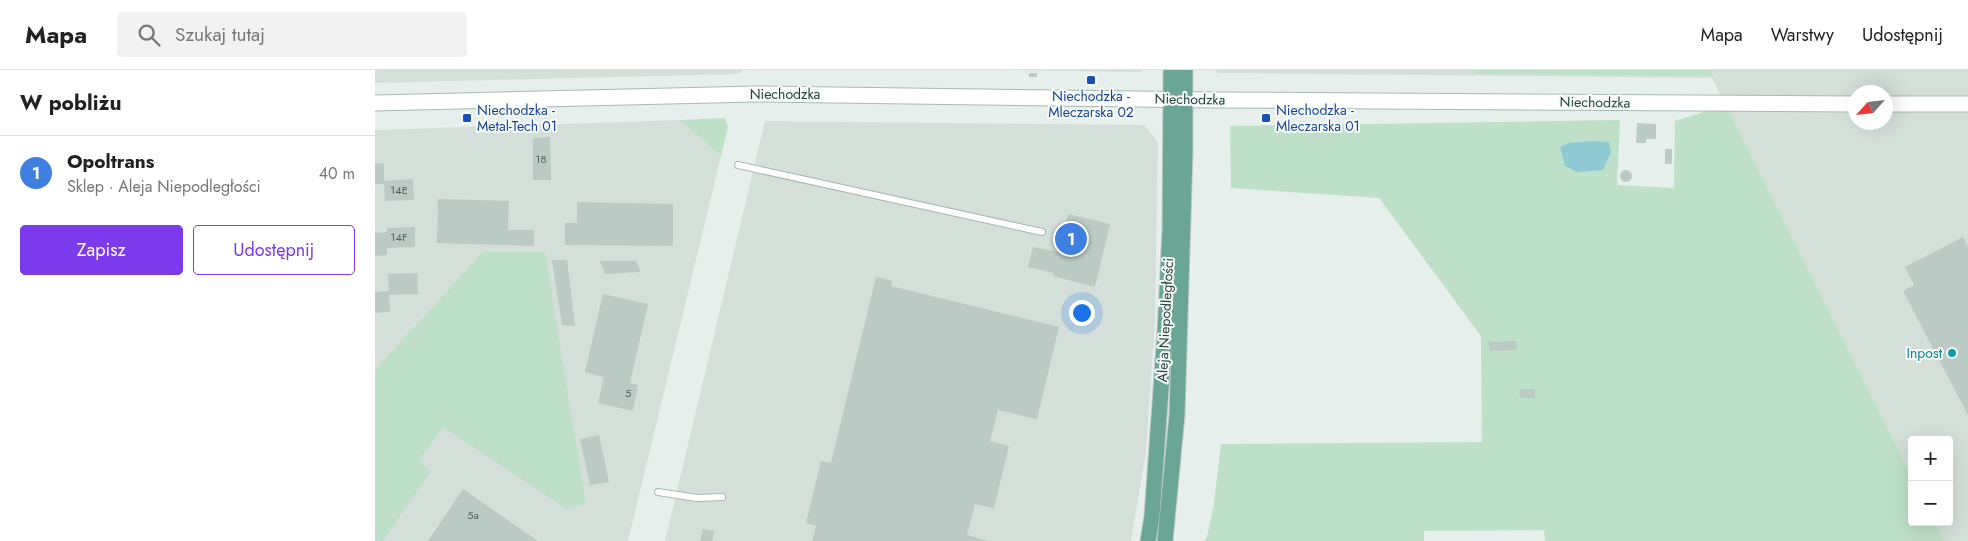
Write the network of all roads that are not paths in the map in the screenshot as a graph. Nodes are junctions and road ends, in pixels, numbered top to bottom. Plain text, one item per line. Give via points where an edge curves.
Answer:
1 (1171, 70) edge
2 (1185, 70) edge
3 (1178, 99) junction
4 (375, 102) edge
5 (1848, 104) edge
6 (1893, 104) edge
7 (1968, 104) edge
8 (738, 165) dead end
9 (1042, 232) dead end
10 (658, 492) dead end
11 (722, 497) dead end
12 (1148, 541) edge
13 (1165, 541) edge

1 - 3 main road
2 - 3 main road
3 - 4 street, Niechodzka via 757,94
3 - 5 street, Niechodzka
3 - 12 main road, Aleja Niepodległości via 1166,322
3 - 13 main road, Aleja Niepodległości via 1177,415
6 - 7 street
8 - 9 lane
10 - 11 lane via 697,498

